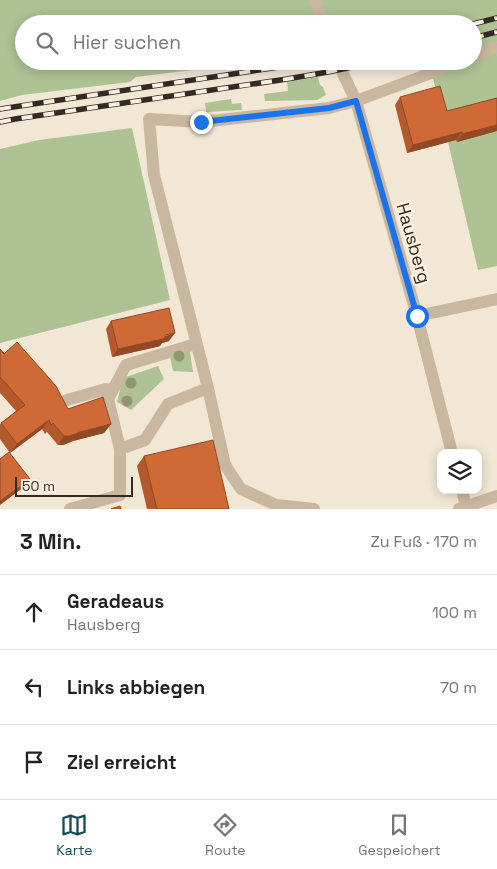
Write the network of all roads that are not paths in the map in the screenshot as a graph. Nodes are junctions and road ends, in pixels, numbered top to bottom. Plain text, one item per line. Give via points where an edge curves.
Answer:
1 (315, 0) edge
2 (320, 15) edge
3 (497, 47) edge
4 (482, 52) edge
5 (340, 70) edge
6 (438, 70) edge
7 (356, 101) junction
8 (497, 299) edge
9 (417, 316) junction
10 (196, 344) junction
11 (208, 388) junction
12 (108, 399) junction
13 (67, 400) dead end
14 (120, 448) junction
15 (451, 449) edge
16 (463, 494) edge
17 (497, 496) edge
18 (465, 508) edge
19 (70, 509) edge
20 (314, 509) edge

1 - 2 street
3 - 4 street
5 - 7 street, Hausberg
6 - 7 street
7 - 9 street, Hausberg
7 - 10 street via 329,108 201,122 149,118 154,175
8 - 9 street
9 - 15 street, Hausberg
10 - 11 street
10 - 12 street via 126,365
11 - 14 street via 168,404 145,440
11 - 20 street via 225,465 241,489 276,505
12 - 13 street via 106,389
12 - 14 street
14 - 19 street via 120,495
16 - 18 street
17 - 18 street

